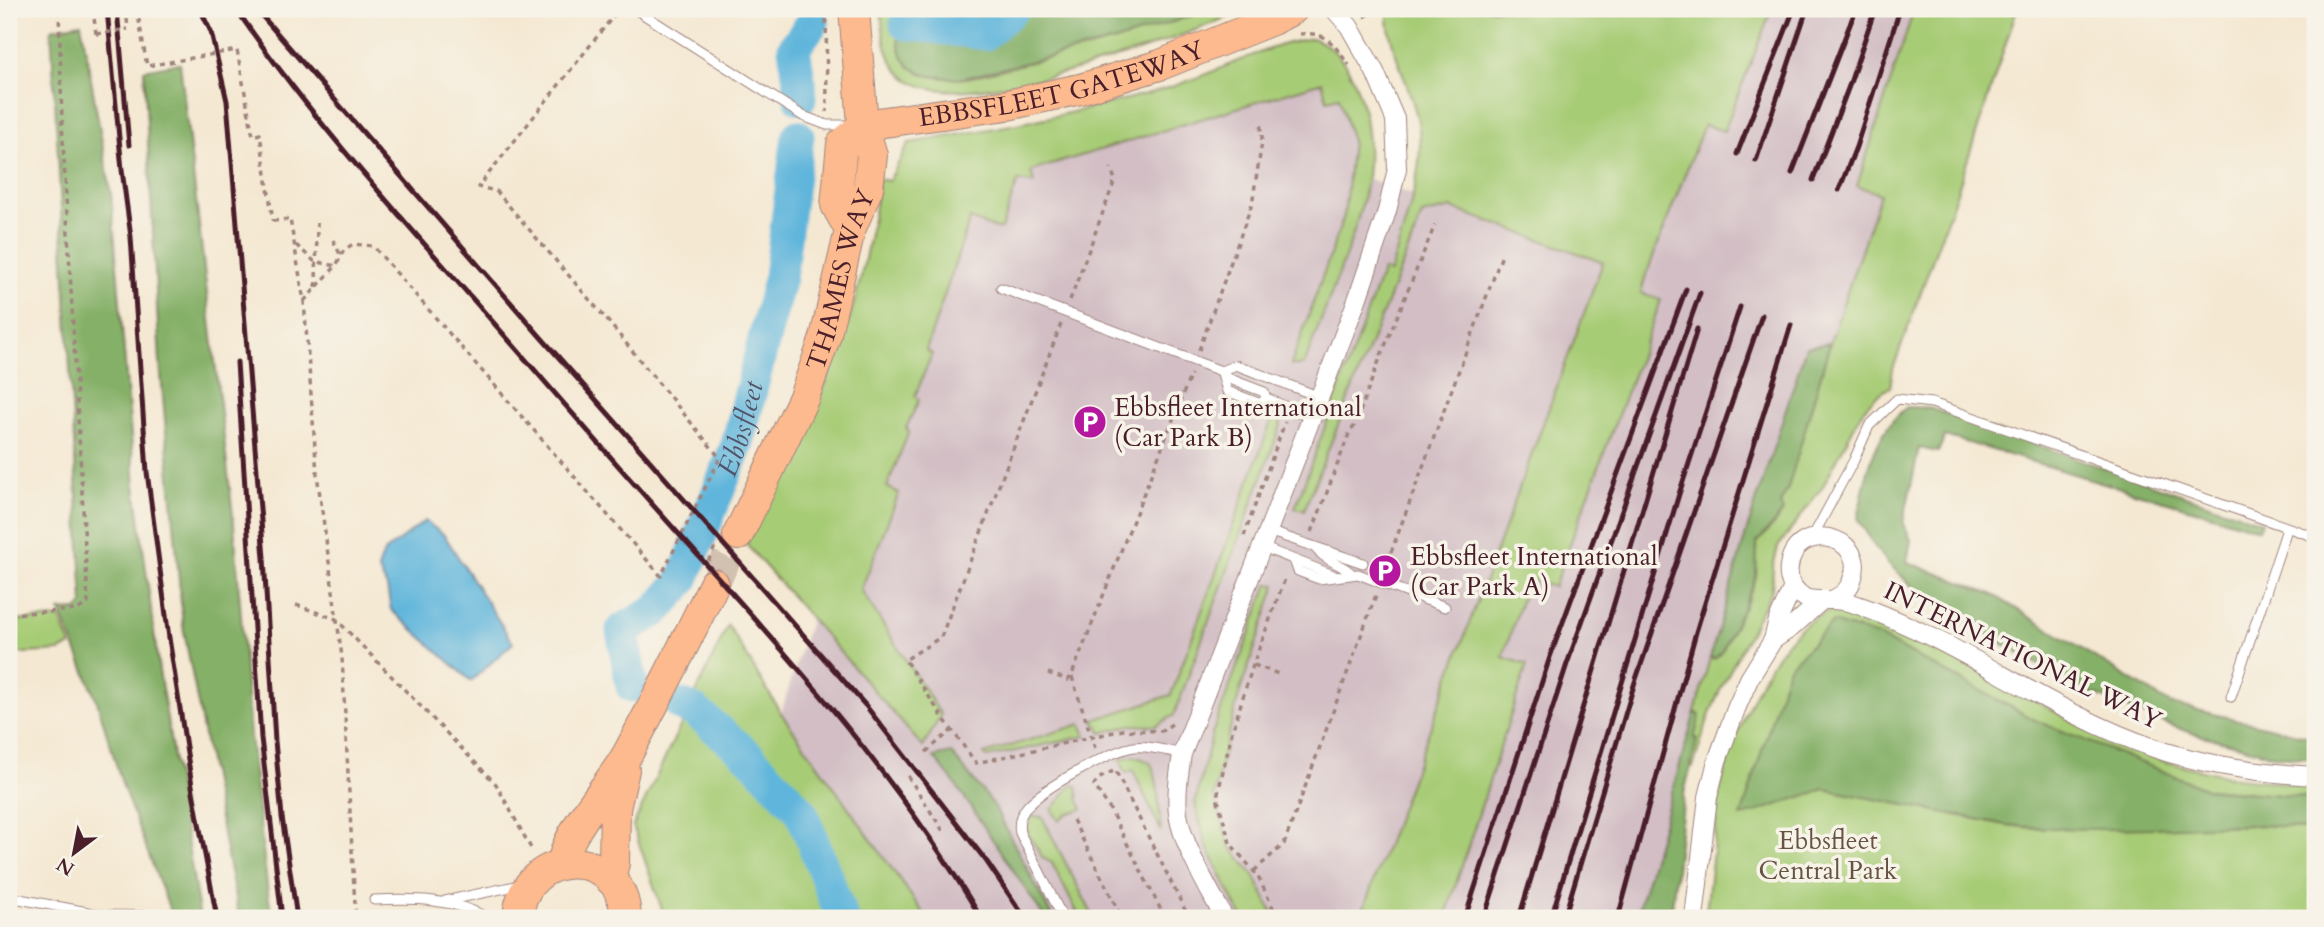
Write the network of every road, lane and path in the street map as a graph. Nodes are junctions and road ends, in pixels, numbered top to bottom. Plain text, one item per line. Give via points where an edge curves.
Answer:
1 (59, 9) edge
2 (93, 9) edge
3 (126, 9) edge
4 (137, 9) edge
5 (619, 9) edge
6 (635, 9) edge
7 (826, 9) edge
8 (853, 9) edge
9 (1293, 9) edge
10 (1335, 9) edge
11 (1327, 38) dead end
12 (1353, 70) dead end
13 (827, 108) dead end
14 (1259, 121) dead end
15 (863, 125) junction
16 (1111, 167) dead end
17 (317, 223) dead end
18 (333, 240) dead end
19 (294, 243) junction
20 (341, 255) junction
21 (318, 262) junction
22 (336, 266) junction
23 (316, 288) junction
24 (1000, 288) dead end
25 (304, 301) junction
26 (1065, 313) junction
27 (1196, 361) junction
28 (1221, 371) junction
29 (1320, 397) junction
30 (1280, 416) dead end
31 (1312, 418) junction
32 (2287, 528) junction
33 (729, 535) joint
34 (1245, 536) dead end
35 (2315, 537) edge
36 (1812, 538) junction
37 (1265, 539) junction
38 (1316, 549) junction
39 (1363, 563) dead end
40 (1352, 574) junction
41 (708, 578) joint
42 (1793, 587) junction
43 (1826, 600) junction
44 (296, 605) dead end
45 (1445, 607) dead end
46 (9, 614) edge
47 (336, 619) junction
48 (1773, 640) junction
49 (1254, 665) dead end
50 (1048, 673) dead end
51 (1280, 675) dead end
52 (1072, 677) junction
53 (2231, 697) dead end
54 (1177, 719) dead end
55 (952, 730) junction
56 (1092, 739) junction
57 (1095, 748) dead end
58 (926, 752) dead end
59 (1182, 754) junction
60 (626, 756) junction
61 (908, 776) dead end
62 (2315, 776) edge
63 (1073, 820) dead end
64 (943, 831) dead end
65 (542, 863) junction
66 (610, 879) junction
67 (9, 897) edge
68 (374, 900) dead end
69 (443, 901) junction
70 (167, 916) dead end
71 (357, 918) edge
72 (488, 918) edge
73 (518, 918) edge
74 (626, 918) edge
75 (1063, 918) edge
76 (1122, 918) edge
77 (1165, 918) edge
78 (1189, 918) edge
79 (1224, 918) edge
80 (1694, 918) edge

1 - 46 path via 88,603 77,610
2 - 3 path, bridge via 96,34 128,29
4 - 19 path, bridge via 147,66 237,50 253,135 260,134 273,221 290,219
5 - 20 path via 478,187 496,191 720,458 661,576 373,246 353,244
6 - 15 lane via 803,116 827,125
7 - 13 path
8 - 15 main road
9 - 15 main road, EBBSFLEET GATEWAY via 1160,65 1080,89 1007,105
10 - 29 street via 1375,72 1395,119 1397,169 1357,300
11 - 12 path
14 - 27 path via 1262,142 1252,204
15 - 33 main road, THAMES WAY via 842,144 836,205 850,230 825,338 793,423
16 - 26 path via 1115,180
17 - 21 path
18 - 20 path
19 - 21 path
19 - 25 path
20 - 22 path
21 - 22 path
21 - 23 path
22 - 23 path
23 - 25 path
24 - 26 lane
25 - 47 path via 317,474
26 - 27 lane
26 - 55 path via 940,637 905,660
27 - 28 lane
27 - 52 path
28 - 29 lane via 1236,365
28 - 31 lane
29 - 31 street
30 - 34 path via 1286,425
31 - 37 street
32 - 35 lane
32 - 36 lane via 1932,403 1898,399 1869,426
32 - 53 lane
33 - 41 path
36 - 42 street, INTERNATIONAL WAY via 1790,559 1788,574
36 - 43 street, INTERNATIONAL WAY via 1826,536 1838,541 1854,560 1851,583 1842,595
37 - 38 lane
37 - 40 lane via 1294,560 1298,571 1319,579
37 - 59 street
38 - 39 lane
38 - 40 lane
40 - 45 lane
41 - 60 main road
42 - 43 street, INTERNATIONAL WAY via 1805,598
42 - 48 street, INTERNATIONAL WAY
43 - 48 street, INTERNATIONAL WAY
43 - 62 street, INTERNATIONAL WAY via 1859,605 1902,623 2153,748 2240,769
44 - 47 path
47 - 65 path via 496,784
47 - 71 path, bridge
48 - 80 street, INTERNATIONAL WAY via 1744,690 1715,769
49 - 51 path
50 - 52 path via 1068,680
52 - 56 path
54 - 56 path via 1162,731 1124,730
55 - 56 path via 976,763
55 - 58 path
56 - 57 path
59 - 75 lane via 1145,747 1118,752 1079,771 1025,809 1020,833
59 - 79 street via 1179,816 1187,843
60 - 65 main road via 570,841
60 - 66 main road via 615,809
61 - 64 path
63 - 76 path
65 - 66 main road via 576,863 593,867
65 - 69 lane
65 - 73 main road via 520,901
66 - 74 main road via 622,893
67 - 70 lane via 103,915
68 - 69 lane
69 - 72 lane
77 - 78 path via 1094,785 1115,770

